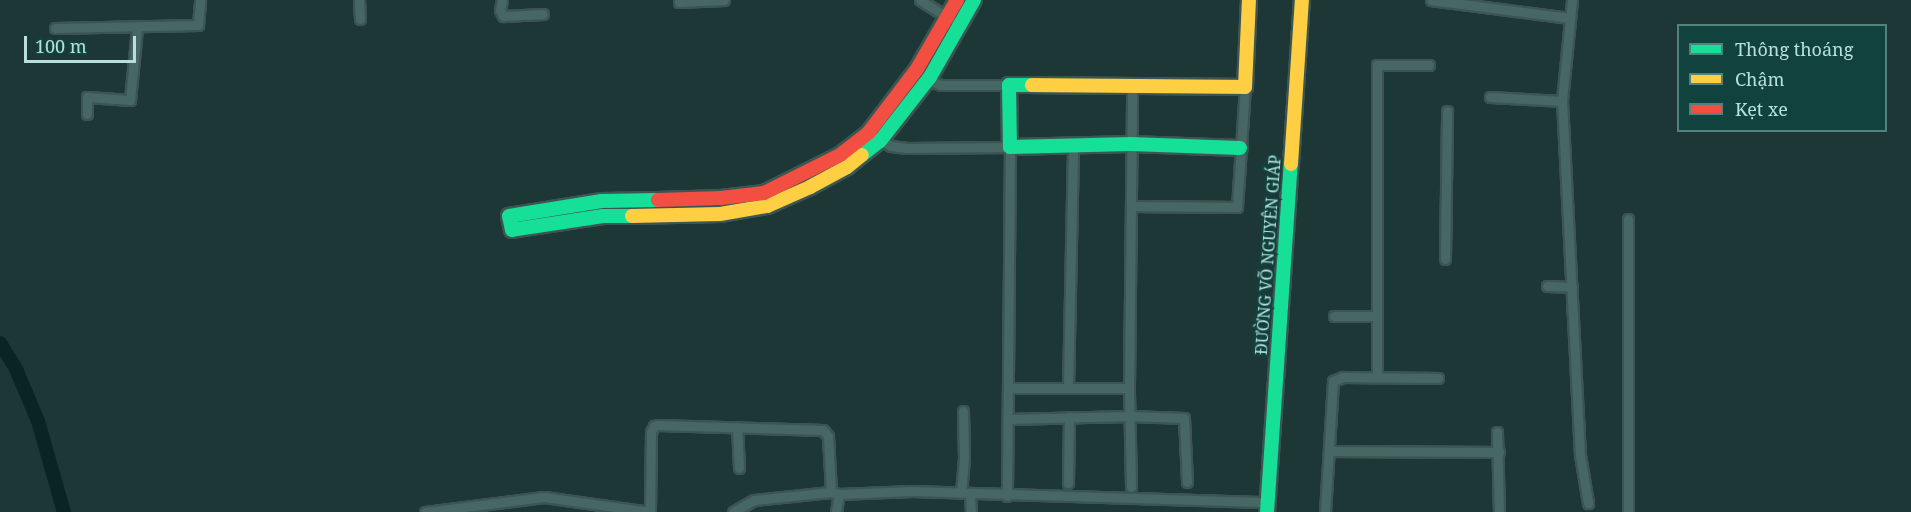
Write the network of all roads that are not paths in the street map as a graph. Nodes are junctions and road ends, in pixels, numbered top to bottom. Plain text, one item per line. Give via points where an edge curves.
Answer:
1 (200, 0) edge
2 (359, 0) edge
3 (502, 0) edge
4 (679, 0) edge
5 (724, 0) edge
6 (920, 0) edge
7 (957, 0) edge
8 (974, 0) edge
9 (1250, 0) edge
10 (1302, 0) edge
11 (1431, 0) edge
12 (1572, 0) edge
13 (543, 14) dead end
14 (947, 17) junction
15 (1569, 18) junction
16 (360, 19) dead end
17 (960, 24) junction
18 (56, 28) dead end
19 (136, 28) junction
20 (1429, 65) dead end
21 (928, 80) junction
22 (1132, 84) junction
23 (1010, 85) junction
24 (1245, 87) junction
25 (1490, 97) dead end
26 (1562, 101) junction
27 (1447, 111) dead end
28 (87, 114) dead end
29 (875, 137) junction
30 (1131, 144) junction
31 (1010, 147) junction
32 (1072, 147) junction
33 (1240, 148) junction
34 (1132, 206) junction
35 (1628, 219) dead end
36 (1445, 259) dead end
37 (1547, 286) dead end
38 (1572, 287) junction
39 (1334, 316) dead end
40 (1377, 316) junction
41 (1377, 377) junction
42 (1438, 378) dead end
43 (1010, 388) junction
44 (1068, 388) junction
45 (1129, 388) junction
46 (963, 411) dead end
47 (1130, 416) junction
48 (1069, 417) junction
49 (1009, 419) junction
50 (736, 427) junction
51 (1497, 432) dead end
52 (1329, 451) junction
53 (1498, 452) junction
54 (739, 468) dead end
55 (1187, 482) dead end
56 (1068, 483) dead end
57 (1131, 487) dead end
58 (835, 493) junction
59 (965, 494) junction
60 (1007, 496) junction
61 (1588, 502) dead end
62 (1267, 507) edge
63 (425, 512) edge
64 (650, 512) edge
65 (733, 512) edge
66 (836, 512) edge
67 (971, 512) edge
68 (1325, 512) edge
69 (1498, 512) edge
70 (1628, 512) edge

1 - 19 street via 198,25
2 - 16 street
3 - 13 street via 503,16
4 - 5 street
6 - 14 street
7 - 14 street
8 - 17 street
9 - 24 street
10 - 62 street, ĐƯỜNG VÕ NGUYÊN GIÁP
11 - 15 street
12 - 15 street
14 - 17 street
14 - 29 street
15 - 26 street
17 - 21 street
18 - 19 street
19 - 28 street via 130,100 87,97
20 - 40 street via 1377,65
21 - 23 street via 941,85
21 - 29 street
22 - 23 street
22 - 24 street
22 - 30 street
23 - 31 street
24 - 33 street
25 - 26 street
26 - 38 street
27 - 36 street
29 - 29 street via 764,193 710,199 603,201 549,208 509,216 512,230 603,216 720,214 767,207 847,167
29 - 31 street via 907,148
30 - 32 street
30 - 33 street
30 - 34 street
31 - 32 street
31 - 43 street
32 - 44 street
33 - 34 street via 1238,207
34 - 45 street
35 - 70 street
37 - 38 street
38 - 61 street via 1580,455
39 - 40 street
40 - 41 street
41 - 42 street
41 - 52 street via 1343,377 1333,381
43 - 44 street
43 - 49 street
44 - 45 street
45 - 47 street
46 - 59 street
47 - 48 street
47 - 55 street via 1184,418
47 - 57 street
48 - 49 street
48 - 56 street
49 - 60 street
50 - 54 street
50 - 58 street via 823,430 828,436
50 - 64 street via 654,426
51 - 53 street
52 - 53 street
52 - 68 street
53 - 69 street
58 - 59 street
58 - 65 street via 754,500
58 - 66 street
59 - 60 street
59 - 67 street
60 - 62 street
63 - 64 street via 544,497

